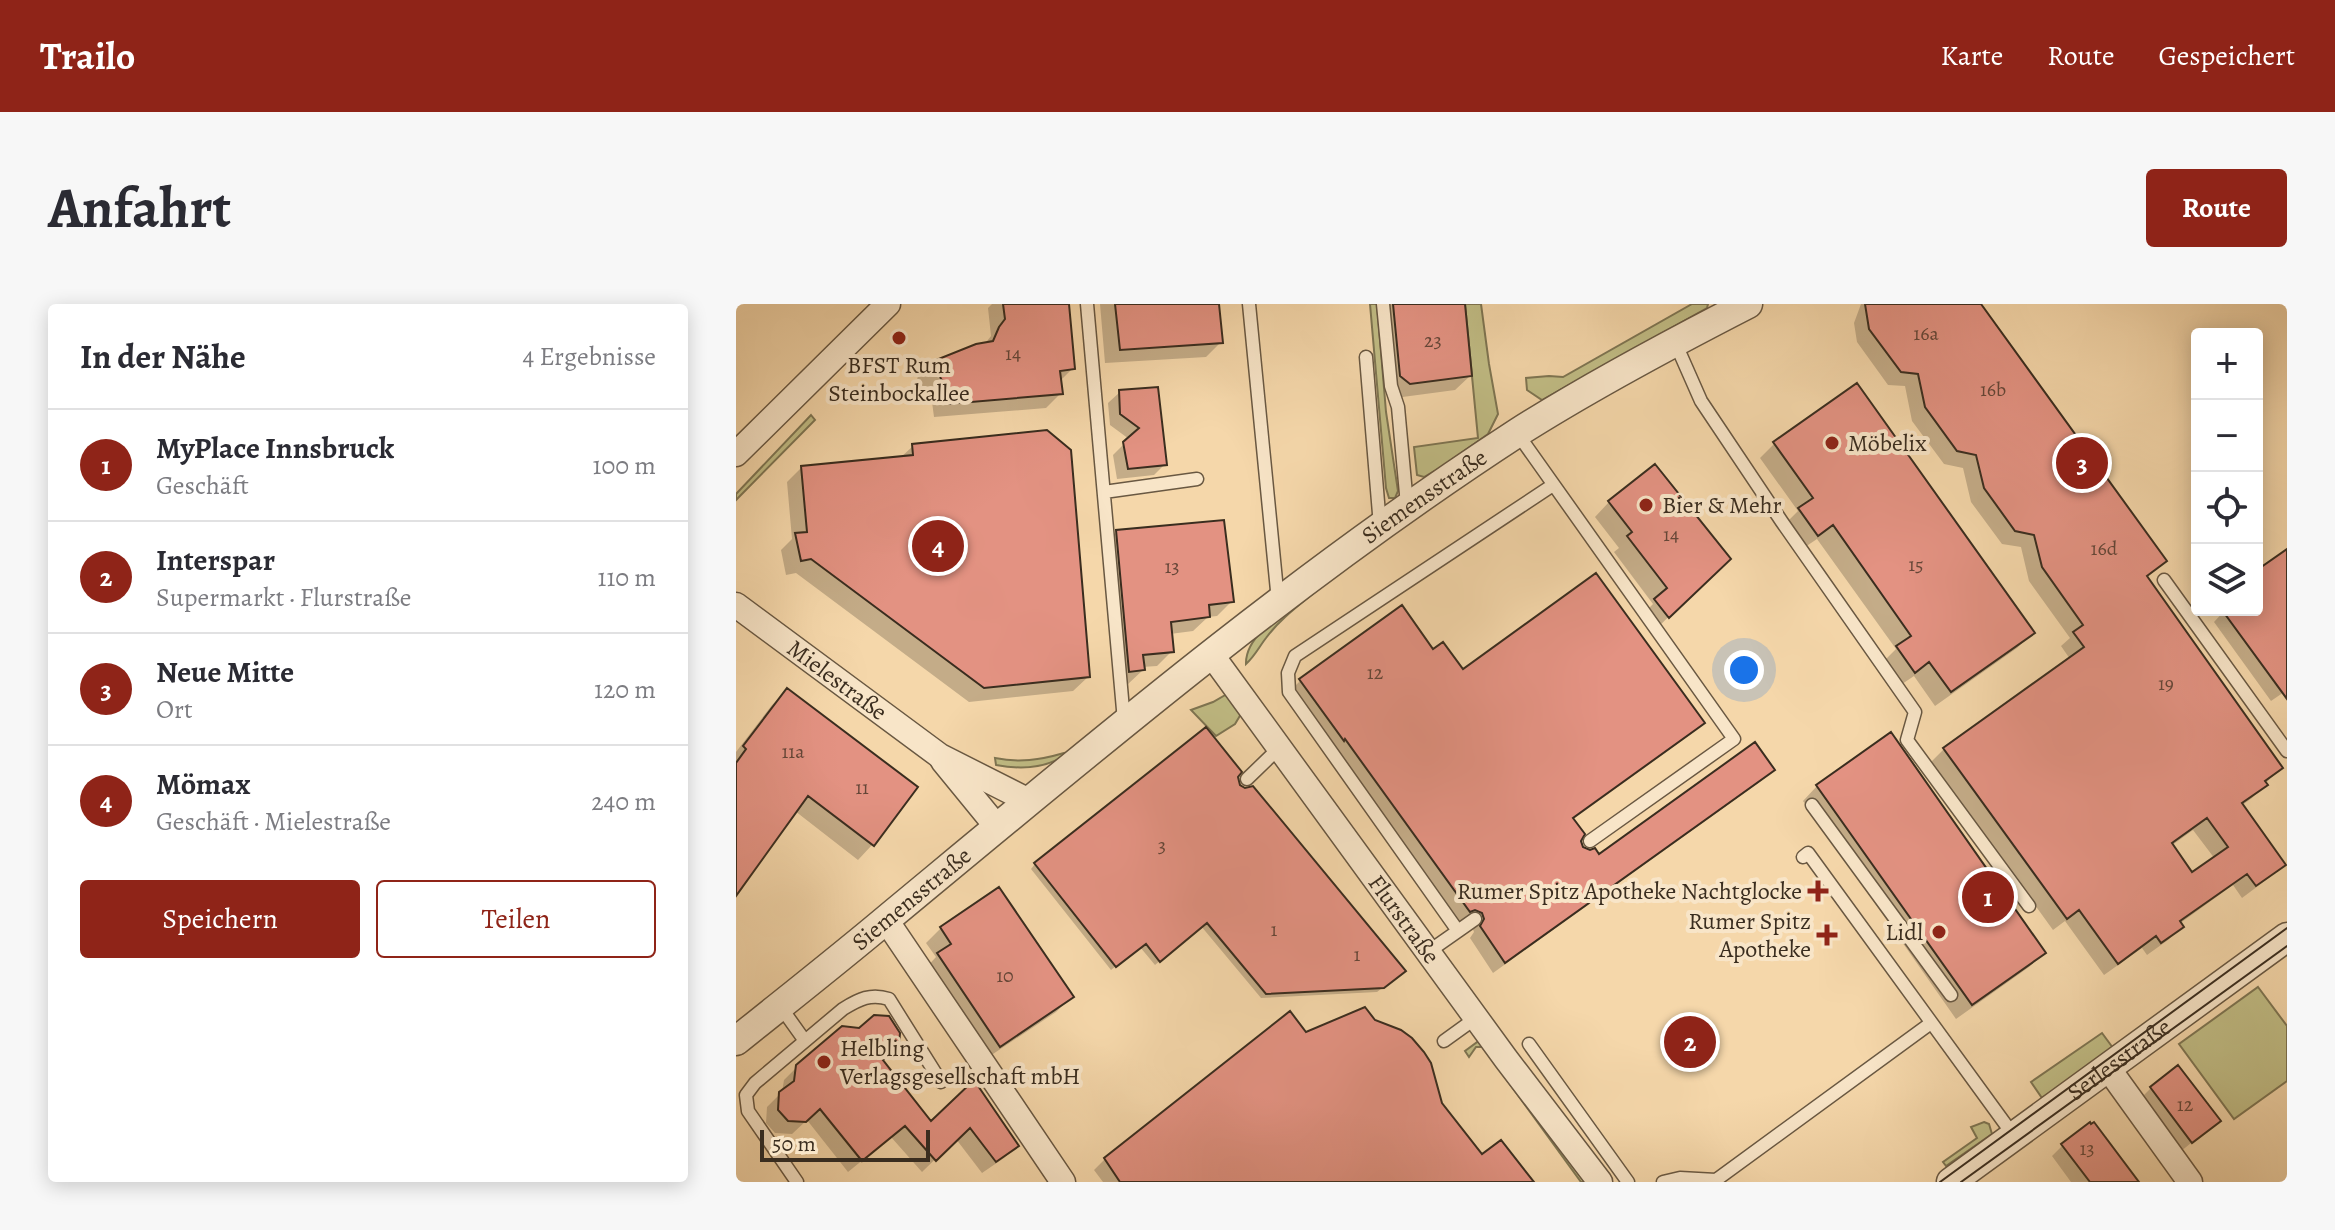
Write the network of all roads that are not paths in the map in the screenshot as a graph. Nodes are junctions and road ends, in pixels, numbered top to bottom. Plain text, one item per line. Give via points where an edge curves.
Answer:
1 (888, 304) edge
2 (1087, 304) edge
3 (1249, 304) edge
4 (1383, 304) edge
5 (1748, 304) edge
6 (1675, 342) junction
7 (1366, 357) dead end
8 (1517, 433) junction
9 (736, 454) edge
10 (1197, 479) dead end
11 (1553, 485) junction
12 (1104, 492) junction
13 (1407, 508) junction
14 (1380, 527) junction
15 (2164, 580) dead end
16 (1278, 601) junction
17 (736, 605) edge
18 (1211, 654) junction
19 (1124, 724) junction
20 (1279, 748) junction
21 (2287, 751) edge
22 (940, 756) junction
23 (1247, 779) dead end
24 (1029, 801) junction
25 (1812, 805) dead end
26 (997, 827) junction
27 (1590, 841) dead end
28 (1803, 857) dead end
29 (2029, 906) dead end
30 (1475, 919) dead end
31 (886, 920) junction
32 (1458, 931) junction
33 (2287, 937) edge
34 (1428, 952) junction
35 (1951, 995) dead end
36 (780, 1006) junction
37 (1476, 1018) junction
38 (1931, 1023) junction
39 (736, 1041) edge
40 (805, 1041) junction
41 (1444, 1041) dead end
42 (1529, 1044) dead end
43 (2108, 1068) junction
44 (941, 1082) dead end
45 (2014, 1136) junction
46 (797, 1182) edge
47 (1063, 1182) edge
48 (1600, 1182) edge
49 (1628, 1182) edge
50 (1663, 1182) edge
51 (1951, 1182) edge
52 (2190, 1182) edge

1 - 9 street
2 - 12 lane
3 - 16 lane
4 - 13 lane
5 - 6 street, Siemensstraße
6 - 8 street, Siemensstraße
6 - 29 lane via 1701,401 1915,712 1907,740
7 - 14 lane
8 - 11 lane
8 - 13 street, Siemensstraße
10 - 12 lane
11 - 27 lane via 1734,739
11 - 32 lane via 1295,656 1288,673 1289,692
12 - 19 lane
13 - 14 street, Siemensstraße
14 - 16 street, Siemensstraße
15 - 21 lane
16 - 18 street, Siemensstraße
17 - 22 street, Mielestraße
18 - 19 street, Siemensstraße
18 - 20 street, Flurstraße
19 - 24 street, Siemensstraße
20 - 23 lane
20 - 34 street, Flurstraße
22 - 24 street, Mielestraße
22 - 26 street, Mielestraße
24 - 26 street, Siemensstraße
25 - 35 lane
26 - 31 street, Siemensstraße
28 - 38 lane via 1808,853
30 - 32 lane
31 - 36 street, Siemensstraße
31 - 47 street
32 - 34 lane
33 - 43 street, Serlesstraße
34 - 37 street, Flurstraße
36 - 39 street, Siemensstraße
36 - 40 lane
37 - 41 lane
37 - 48 street, Flurstraße
38 - 45 lane
38 - 50 lane via 1716,1180
40 - 44 lane via 843,1009 877,995 889,999
40 - 46 lane via 746,1095 748,1111
42 - 49 lane
43 - 45 street, Serlesstraße
43 - 52 street
45 - 51 street, Serlesstraße

